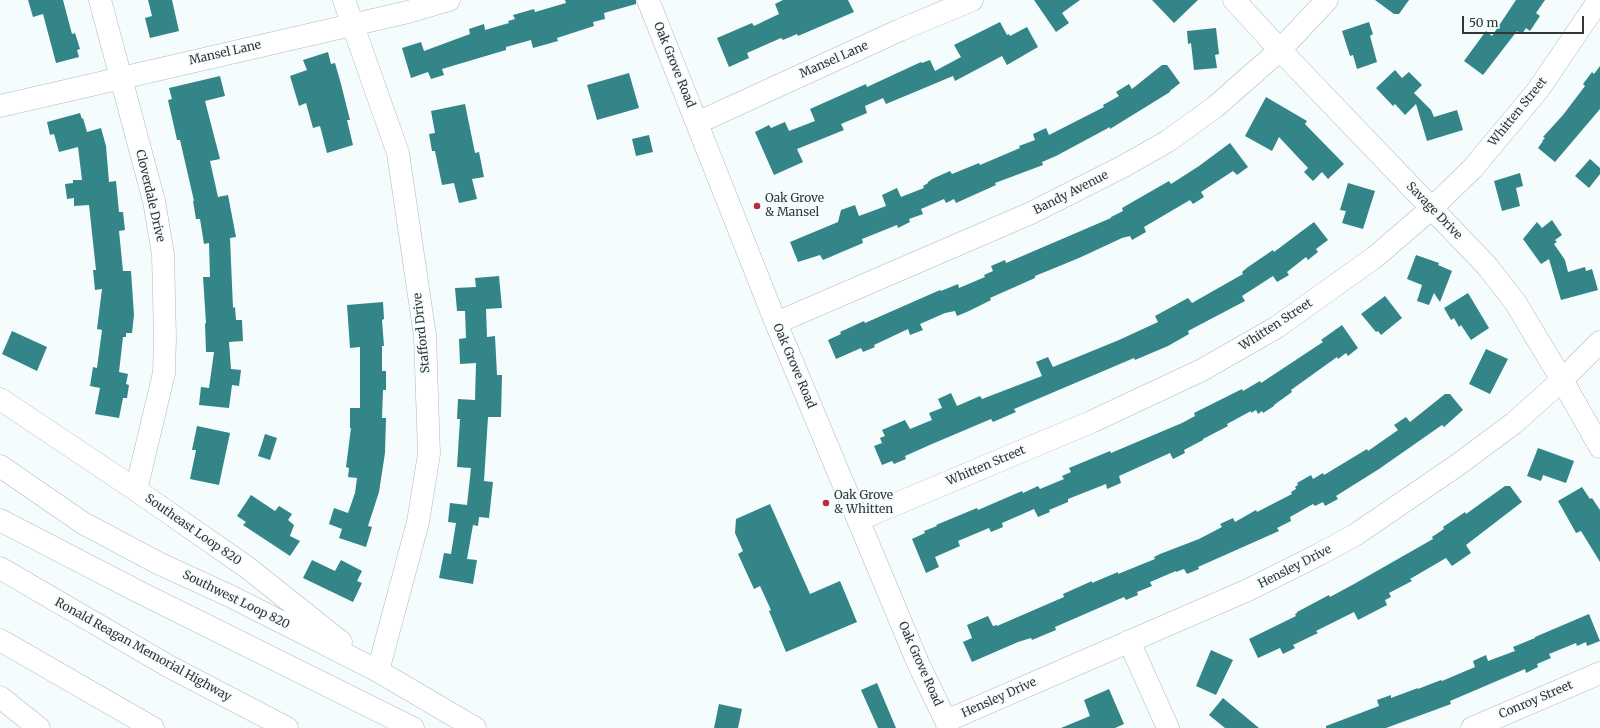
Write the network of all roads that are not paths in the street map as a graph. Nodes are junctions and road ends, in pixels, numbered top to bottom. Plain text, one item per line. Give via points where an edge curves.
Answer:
1 (100, 0) edge
2 (344, 0) edge
3 (449, 0) edge
4 (648, 0) edge
5 (972, 0) edge
6 (1234, 0) edge
7 (1327, 0) edge
8 (1599, 0) edge
9 (352, 24) junction
10 (1280, 50) junction
11 (121, 77) junction
12 (0, 106) edge
13 (697, 123) junction
14 (1432, 208) junction
15 (776, 323) junction
16 (1600, 342) edge
17 (1562, 380) junction
18 (0, 399) edge
19 (1600, 447) edge
20 (0, 466) edge
21 (136, 490) junction
22 (0, 520) edge
23 (858, 520) junction
24 (0, 568) edge
25 (0, 640) edge
26 (1129, 641) junction
27 (378, 671) junction
28 (1600, 673) edge
29 (0, 697) edge
30 (947, 724) edge
31 (39, 728) edge
32 (153, 728) edge
33 (288, 728) edge
34 (413, 728) edge
35 (475, 728) edge
36 (1168, 728) edge
37 (1472, 728) edge

1 - 11 main road, Cloverdale Drive
2 - 9 main road, Stafford Drive
3 - 9 main road, Mansel Lane
4 - 13 main road, Oak Grove Road
5 - 13 main road, Mansel Lane
6 - 10 main road, Savage Drive
7 - 10 main road, Bandy Avenue
8 - 14 main road, Whitten Street via 1538,90 1472,168
9 - 11 main road, Mansel Lane
9 - 27 main road, Stafford Drive via 398,152 425,336 428,397 429,454 418,522
10 - 14 main road, Savage Drive
10 - 15 main road, Bandy Avenue via 1215,107 1168,140 1124,166 1031,213
11 - 12 main road, Mansel Lane
11 - 21 main road, Cloverdale Drive via 154,201 163,254 164,373
13 - 15 main road, Oak Grove Road
14 - 17 main road, Savage Drive via 1487,266 1515,302
14 - 23 main road, Whitten Street via 1375,257 1277,327 1202,370 1091,422
15 - 23 main road, Oak Grove Road
16 - 17 main road, Hensley Drive
17 - 19 main road, Savage Drive
17 - 26 main road, Hensley Drive via 1514,423 1460,464 1354,535 1248,590
18 - 21 main road, Southeast Loop 820
20 - 27 main road, Southwest Loop 820 via 83,524
21 - 27 main road, Southeast Loop 820 via 248,568
22 - 34 main road
23 - 30 main road, Oak Grove Road via 918,663
24 - 33 main road, Ronald Reagan Memorial Highway via 170,667
25 - 32 main road
26 - 30 main road, Hensley Drive
26 - 36 main road
27 - 35 main road, Southwest Loop 820
28 - 37 main road, Conroy Street
29 - 31 main road

